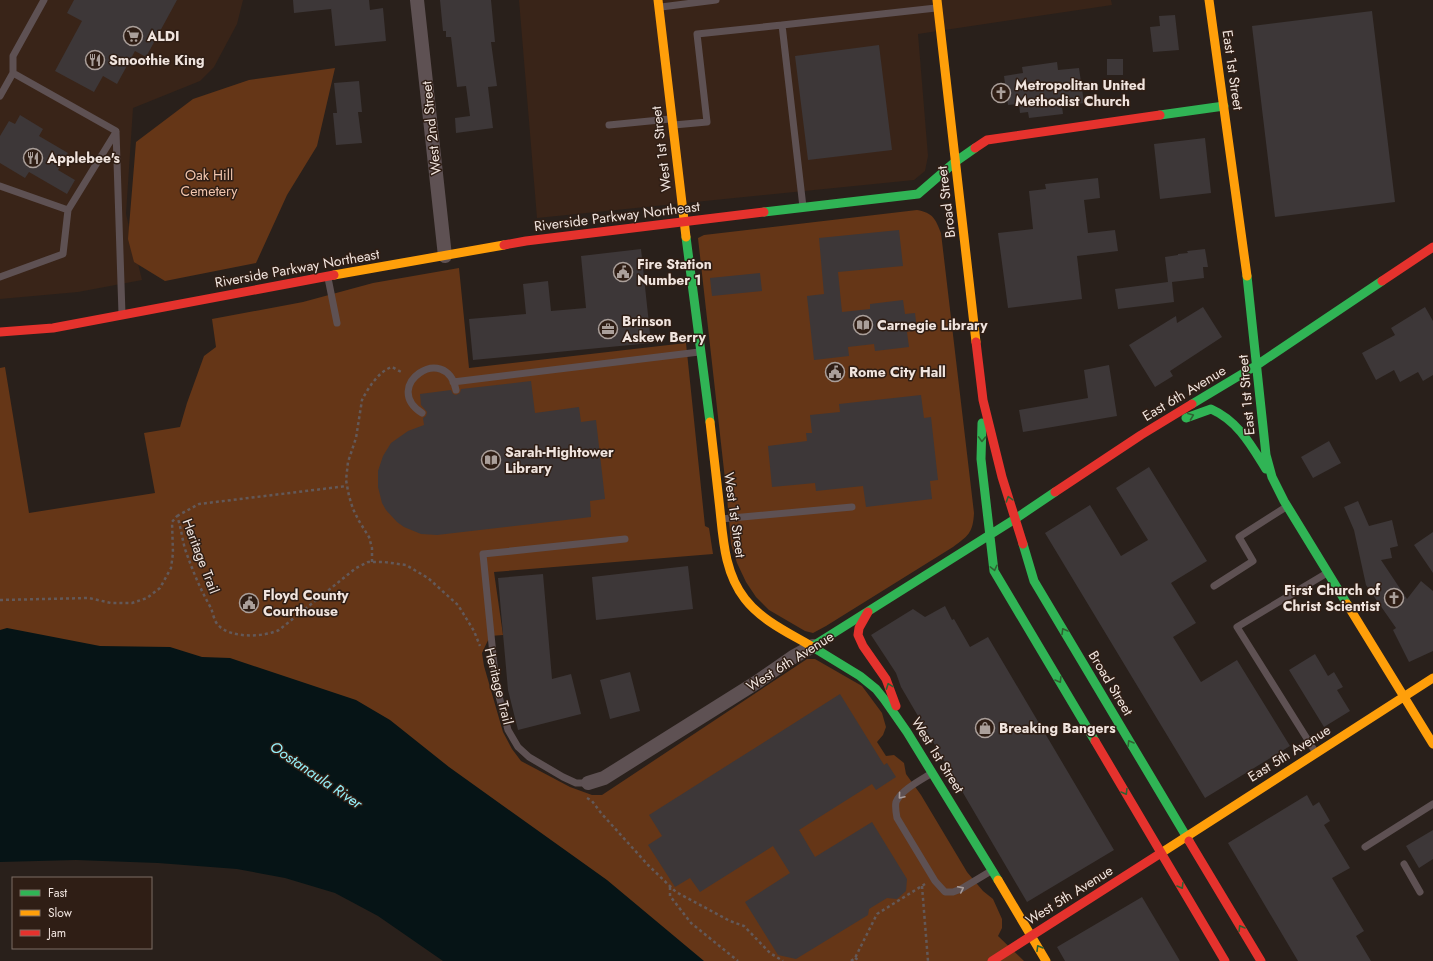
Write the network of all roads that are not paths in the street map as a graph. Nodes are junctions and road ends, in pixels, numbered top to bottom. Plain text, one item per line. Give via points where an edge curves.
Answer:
1 (44, 0) edge
2 (417, 0) edge
3 (716, 0) edge
4 (1209, 0) edge
5 (658, 4) edge
6 (938, 4) edge
7 (782, 25) junction
8 (13, 73) junction
9 (0, 96) edge
10 (1224, 106) junction
11 (671, 122) junction
12 (609, 125) dead end
13 (116, 131) junction
14 (955, 162) junction
15 (0, 186) edge
16 (803, 208) junction
17 (68, 210) junction
18 (684, 222) junction
19 (1432, 248) edge
20 (446, 256) junction
21 (327, 276) junction
22 (0, 277) edge
23 (122, 315) junction
24 (337, 323) dead end
25 (0, 332) edge
26 (700, 352) junction
27 (1257, 365) junction
28 (453, 382) junction
29 (456, 390) dead end
30 (983, 400) junction
31 (422, 413) dead end
32 (1141, 435) junction
33 (1272, 477) junction
34 (852, 507) dead end
35 (1287, 507) junction
36 (721, 519) junction
37 (1015, 519) junction
38 (989, 535) junction
39 (625, 539) dead end
40 (1328, 573) junction
41 (1214, 586) dead end
42 (868, 612) junction
43 (812, 646) junction
44 (1433, 678) edge
45 (1404, 697) junction
46 (902, 723) junction
47 (1433, 744) edge
48 (1316, 753) junction
49 (932, 772) junction
50 (588, 783) joint
51 (1433, 804) edge
52 (1186, 836) junction
53 (1365, 847) dead end
54 (1161, 852) junction
55 (1404, 864) dead end
56 (992, 870) junction
57 (1420, 892) dead end
58 (1031, 936) junction
59 (992, 961) edge
60 (1046, 961) edge
61 (1225, 961) edge
62 (1262, 961) edge

1 - 8 lane via 13,56
2 - 20 street, West 2nd Street
3 - 5 lane
4 - 10 street, East 1st Street
5 - 11 street, West 1st Street
6 - 7 lane
6 - 14 street, Broad Street
7 - 11 lane via 697,34 707,122
7 - 16 lane
8 - 9 lane
8 - 13 lane
10 - 14 street, Riverside Parkway Northeast via 987,140
10 - 27 street, East 1st Street
11 - 12 lane
11 - 18 street, West 1st Street
13 - 17 lane
13 - 23 lane
14 - 16 street, Riverside Parkway Northeast via 918,194
14 - 30 street, Broad Street
15 - 17 lane
16 - 18 street, Riverside Parkway Northeast
17 - 22 lane via 63,254
18 - 20 street, Riverside Parkway Northeast via 526,242
18 - 26 street, West 1st Street
19 - 27 street, East 6th Avenue
20 - 21 street, Riverside Parkway Northeast
21 - 23 street, Riverside Parkway Northeast
21 - 24 lane
23 - 25 street, Riverside Parkway Northeast via 53,328
26 - 28 lane
26 - 36 street, West 1st Street
27 - 32 street, East 6th Avenue
27 - 33 street, East 1st Street via 1266,455
28 - 29 lane
28 - 31 lane via 446,372 434,368 423,370 416,375 409,390 410,401
37 -> 30 street, Broad Street
30 -> 38 street, Broad Street via 981,459
32 -> 33 street via 1211,409 1232,422
32 - 37 street, East 6th Avenue
33 - 35 street, East 1st Street
34 - 36 lane
35 - 40 street, East 1st Street
35 - 41 lane via 1239,537 1254,561
36 - 43 street, West 1st Street via 728,568 746,601 761,615
37 - 38 street, East 6th Avenue
52 -> 37 street, Broad Street via 1034,581
38 - 42 street, West 6th Avenue
38 -> 54 street, Broad Street via 994,571
39 - 50 lane via 483,554 496,685 508,730 518,747 529,757 562,777 576,783
40 - 45 street, East 1st Street
40 - 48 lane via 1237,627
42 - 43 street, West 6th Avenue
46 -> 42 street via 886,679 858,635
43 - 46 street, West 1st Street via 867,680
43 - 50 street, West 6th Avenue via 604,778
44 - 45 street, East 5th Avenue
45 - 47 street, East 1st Street
45 - 48 street, East 5th Avenue
46 - 49 street, West 1st Street
48 - 52 street, East 5th Avenue
49 - 56 street, West 1st Street
49 -> 56 lane via 899,796 896,811 897,818 934,879 945,892 953,892
51 - 53 lane
52 - 54 street, East 5th Avenue
62 -> 52 street, Broad Street
54 - 58 street, West 5th Avenue
54 -> 61 street, Broad Street
55 - 57 lane
56 - 58 street, West 1st Street
58 - 59 street, West 5th Avenue
60 -> 58 street, West 1st Street

